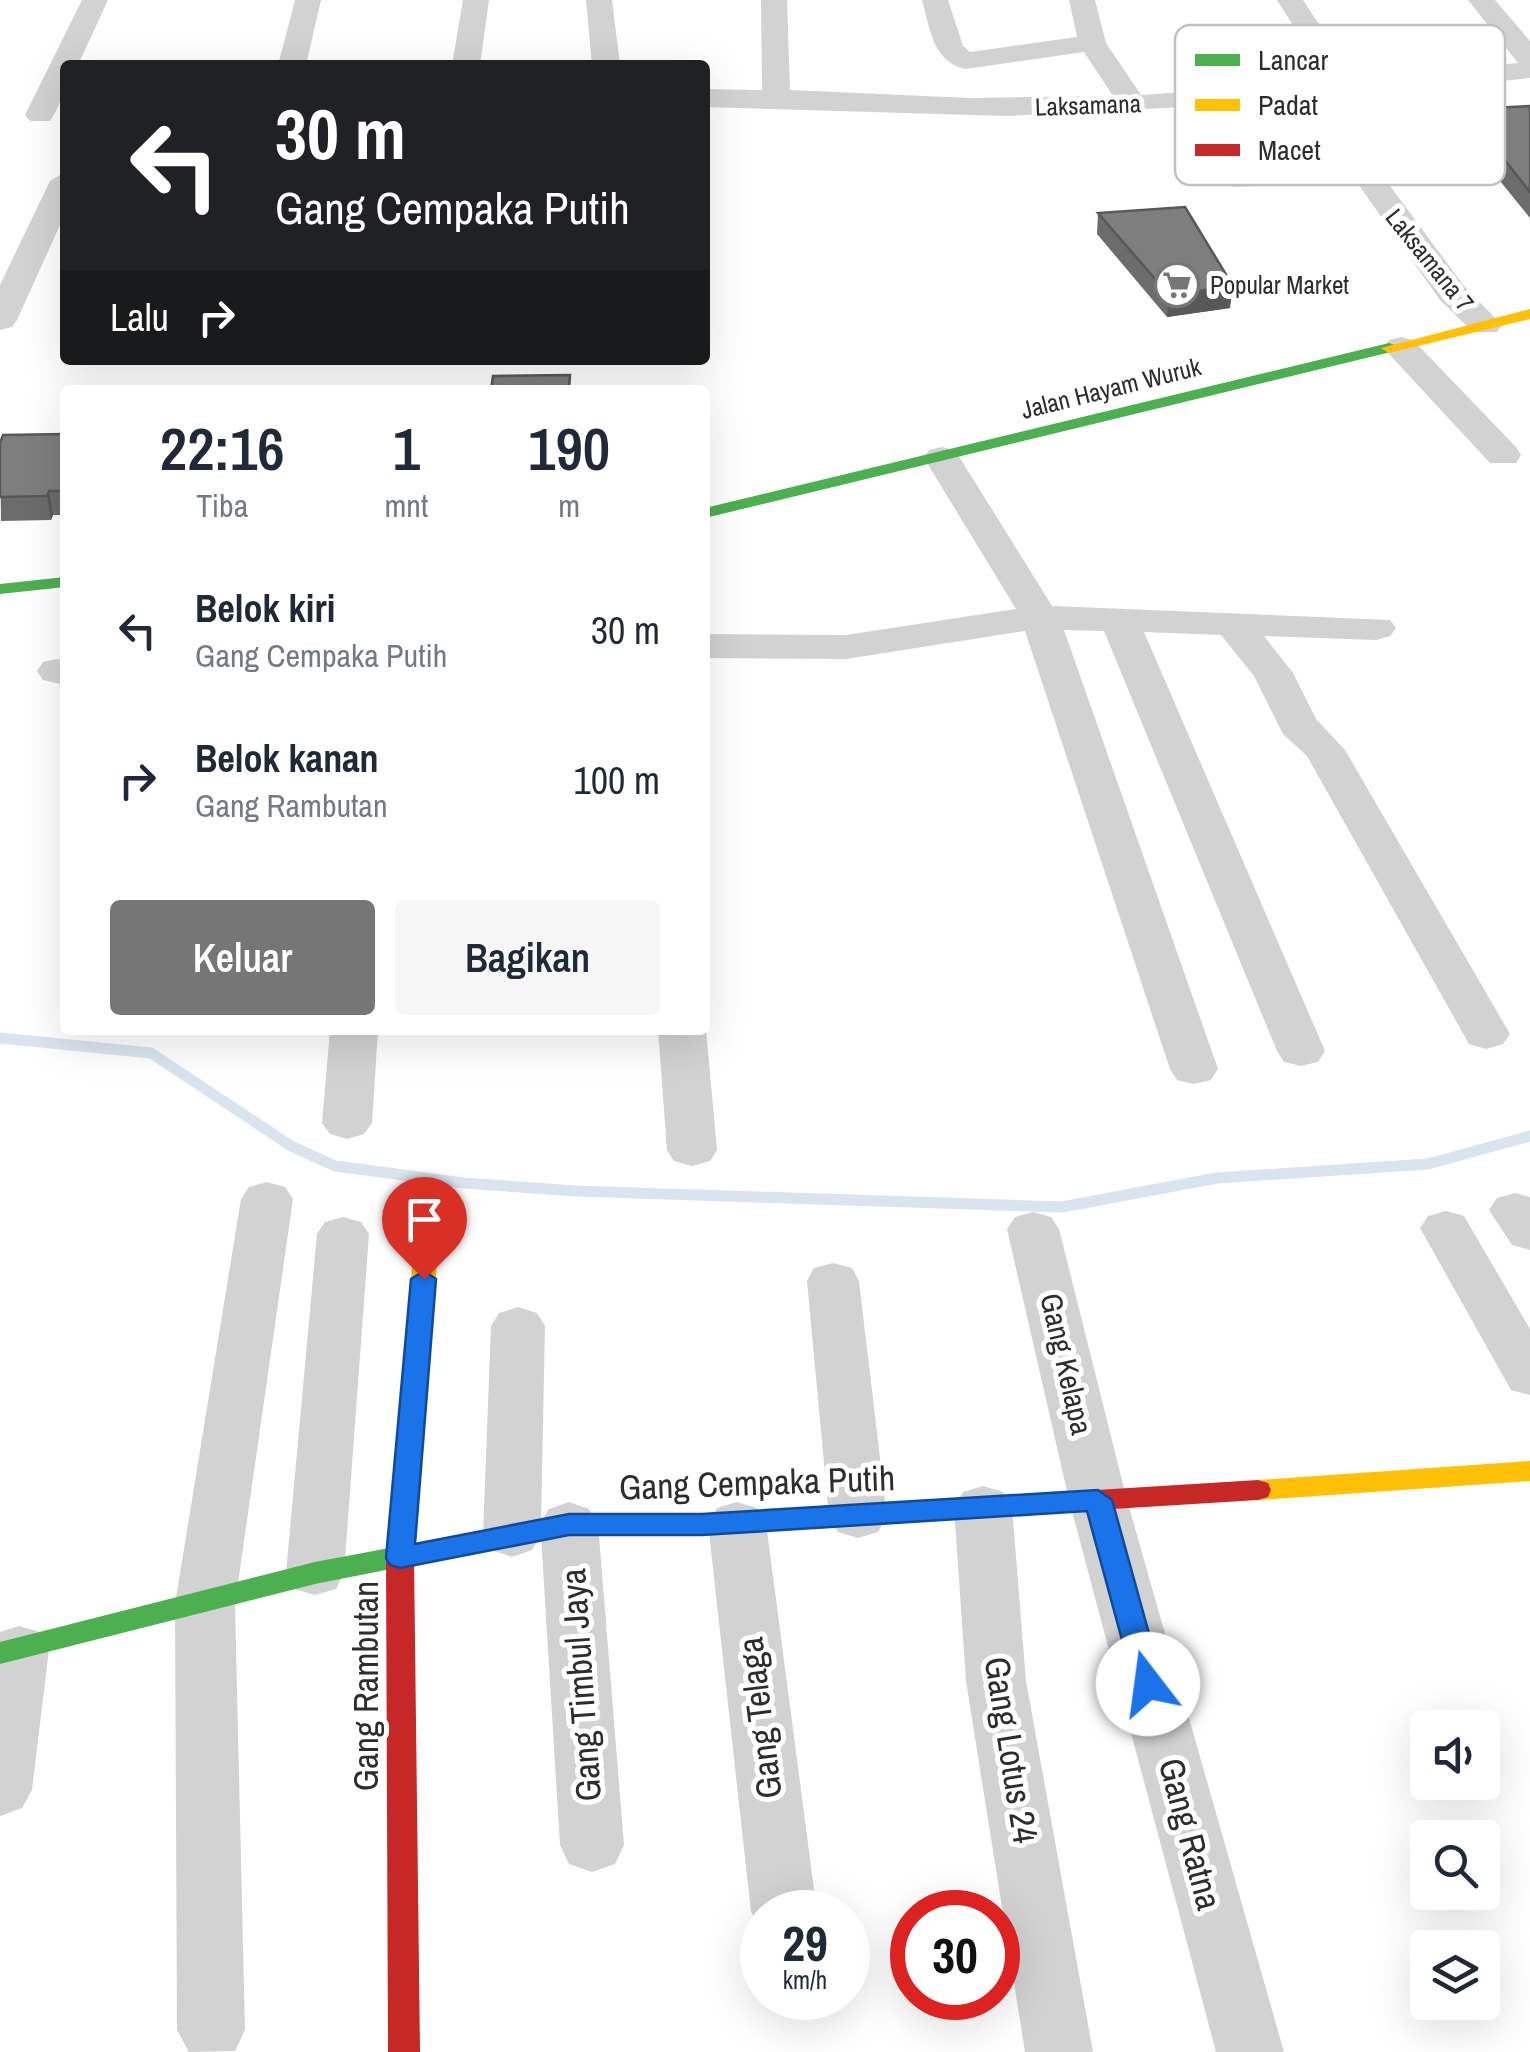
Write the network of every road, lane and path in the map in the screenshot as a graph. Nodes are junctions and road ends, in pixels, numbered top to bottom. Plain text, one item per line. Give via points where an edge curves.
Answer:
1 (96, 0) edge
2 (308, 0) edge
3 (476, 0) edge
4 (598, 0) edge
5 (774, 0) edge
6 (935, 0) edge
7 (1082, 0) edge
8 (1290, 0) edge
9 (1481, 0) edge
10 (1306, 25) edge
11 (1502, 25) edge
12 (1505, 29) edge
13 (1092, 43) junction
14 (1530, 59) edge
15 (68, 60) edge
16 (293, 60) edge
17 (467, 60) edge
18 (605, 60) edge
19 (1530, 70) edge
20 (1505, 73) edge
21 (60, 77) edge
22 (776, 96) junction
23 (710, 98) edge
24 (1175, 102) edge
25 (1133, 104) junction
26 (42, 115) edge
27 (1371, 185) edge
28 (60, 192) edge
29 (1530, 314) edge
30 (0, 320) edge
31 (1485, 325) junction
32 (1400, 347) junction
33 (1503, 456) dead end
34 (942, 458) junction
35 (710, 512) edge
36 (60, 583) edge
37 (0, 589) edge
38 (1040, 617) junction
39 (1120, 622) junction
40 (1235, 626) junction
41 (1376, 628) dead end
42 (710, 646) edge
43 (1486, 1034) dead end
44 (354, 1035) edge
45 (682, 1035) edge
46 (1302, 1051) dead end
47 (1194, 1069) dead end
48 (347, 1123) dead end
49 (692, 1150) dead end
50 (267, 1199) dead end
51 (430, 1200) dead end
52 (1446, 1228) dead end
53 (1033, 1229) dead end
54 (343, 1234) dead end
55 (833, 1281) dead end
56 (518, 1326) dead end
57 (1530, 1376) edge
58 (1528, 1475) edge
59 (1098, 1500) junction
60 (982, 1507) junction
61 (858, 1516) junction
62 (737, 1523) junction
63 (541, 1530) junction
64 (400, 1558) junction
65 (315, 1573) junction
66 (205, 1604) junction
67 (10, 1651) edge
68 (0, 1790) edge
69 (592, 1845) dead end
70 (781, 1890) edge
71 (210, 2030) dead end
72 (404, 2052) edge
73 (1060, 2052) edge
74 (1250, 2052) edge

1 - 15 street
2 - 16 street
3 - 17 street
4 - 18 street
5 - 22 street
6 - 13 street via 950,50 966,61
7 - 13 street
8 - 10 street
9 - 11 street
12 - 14 street
13 - 25 street
19 - 20 street, Laksamana
21 - 26 street
22 - 23 street, Laksamana
22 - 25 street, Laksamana via 920,108
24 - 25 street, Laksamana
27 - 31 street, Laksamana 7 via 1458,300
28 - 30 street
29 - 31 street, Jalan Hayam Wuruk
31 - 32 street, Jalan Hayam Wuruk
32 - 33 street
32 - 34 street, Jalan Hayam Wuruk
34 - 35 street, Jalan Hayam Wuruk
34 - 38 street
36 - 37 street
38 - 39 street
38 - 42 street via 846,647
38 - 47 street
39 - 40 street
39 - 46 street
40 - 41 street
40 - 43 street via 1273,673 1298,725 1324,750
44 - 48 street
45 - 49 street
50 - 66 street
51 - 64 street, Gang Rambutan
52 - 57 street
53 - 59 street, Gang Kelapa
54 - 65 street
55 - 61 street
56 - 63 street, Gang Timbul Jaya
58 - 59 street, Gang Cempaka Putih
59 - 60 street, Gang Cempaka Putih
59 - 74 street, Gang Ratna
60 - 61 street, Gang Cempaka Putih
60 - 73 street, Gang Lotus 24 via 996,1682
61 - 62 street, Gang Cempaka Putih
62 - 63 street, Gang Cempaka Putih
62 - 70 street, Gang Telaga
63 - 64 street, Gang Cempaka Putih
63 - 69 street, Gang Timbul Jaya
64 - 65 street, Gang Cempaka Putih
64 - 72 street, Gang Rambutan
65 - 66 street, Gang Cempaka Putih
66 - 67 street, Gang Cempaka Putih
66 - 71 street
67 - 68 street

